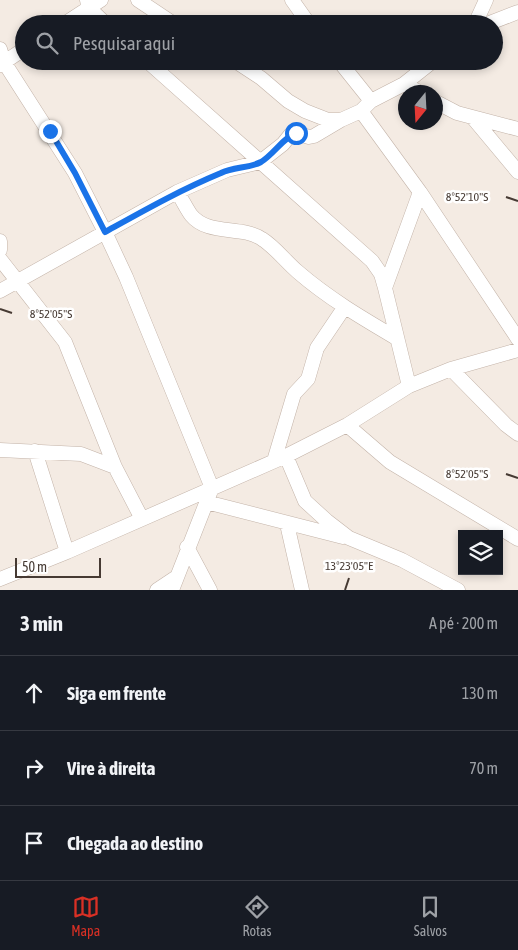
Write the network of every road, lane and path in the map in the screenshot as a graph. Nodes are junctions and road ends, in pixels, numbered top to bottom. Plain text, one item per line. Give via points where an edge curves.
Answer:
1 (101, 0) edge
2 (138, 0) edge
3 (292, 0) edge
4 (486, 0) edge
5 (88, 4) edge
6 (518, 12) edge
7 (75, 15) edge
8 (98, 15) edge
9 (160, 15) edge
10 (303, 15) edge
11 (479, 15) edge
12 (503, 18) edge
13 (15, 53) edge
14 (1, 59) edge
15 (157, 70) edge
16 (249, 70) edge
17 (344, 70) edge
18 (422, 70) edge
19 (404, 84) joint
20 (366, 106) junction
21 (443, 106) edge
22 (473, 117) junction
23 (341, 120) junction
24 (518, 129) edge
25 (260, 162) junction
26 (518, 172) edge
27 (177, 192) junction
28 (420, 192) junction
29 (105, 232) junction
30 (0, 241) edge
31 (0, 250) edge
32 (0, 259) edge
33 (19, 280) junction
34 (385, 288) junction
35 (0, 291) edge
36 (344, 308) junction
37 (396, 338) junction
38 (518, 339) edge
39 (518, 350) edge
40 (451, 369) junction
41 (409, 386) junction
42 (347, 425) junction
43 (518, 434) edge
44 (0, 450) edge
45 (35, 451) junction
46 (280, 459) junction
47 (115, 467) junction
48 (212, 488) junction
49 (206, 502) junction
50 (142, 519) junction
51 (287, 524) junction
52 (349, 538) junction
53 (518, 538) edge
54 (187, 547) junction
55 (67, 552) junction
56 (0, 579) edge
57 (174, 584) edge
58 (158, 590) edge
59 (210, 590) edge
60 (302, 590) edge
61 (458, 590) edge

1 - 5 street
2 - 9 street
3 - 10 street
4 - 11 street
5 - 7 street
5 - 8 street
6 - 12 street
13 - 14 street
14 - 29 street via 75,173
15 - 25 street
16 - 23 street via 306,111 328,120
17 - 20 street
18 - 19 street
19 - 20 street
20 - 23 street
20 - 28 street
21 - 22 street
22 - 24 street
22 - 26 street
23 - 25 street via 314,136 291,134
25 - 27 street via 227,170
25 - 34 street via 372,261
27 - 29 street
27 - 36 street via 192,216 199,221 209,226 251,232 263,239
28 - 34 street
28 - 38 street
29 - 33 street
29 - 48 street
30 - 31 street
32 - 33 street
33 - 35 street
33 - 47 street via 65,342
34 - 37 street
36 - 37 street
36 - 46 street via 317,348 312,372 294,394
37 - 41 street
39 - 40 street
40 - 41 street
40 - 43 street
41 - 42 street
42 - 46 street
42 - 53 street via 390,462
44 - 45 street
45 - 47 street via 80,454
45 - 55 street
46 - 48 street
46 - 52 street via 305,500
47 - 50 street
48 - 49 street
48 - 50 street
49 - 51 street
49 - 54 street
50 - 55 street
51 - 52 street
51 - 60 street
52 - 61 street via 402,560
54 - 57 street
54 - 59 street
55 - 56 street
57 - 58 street

